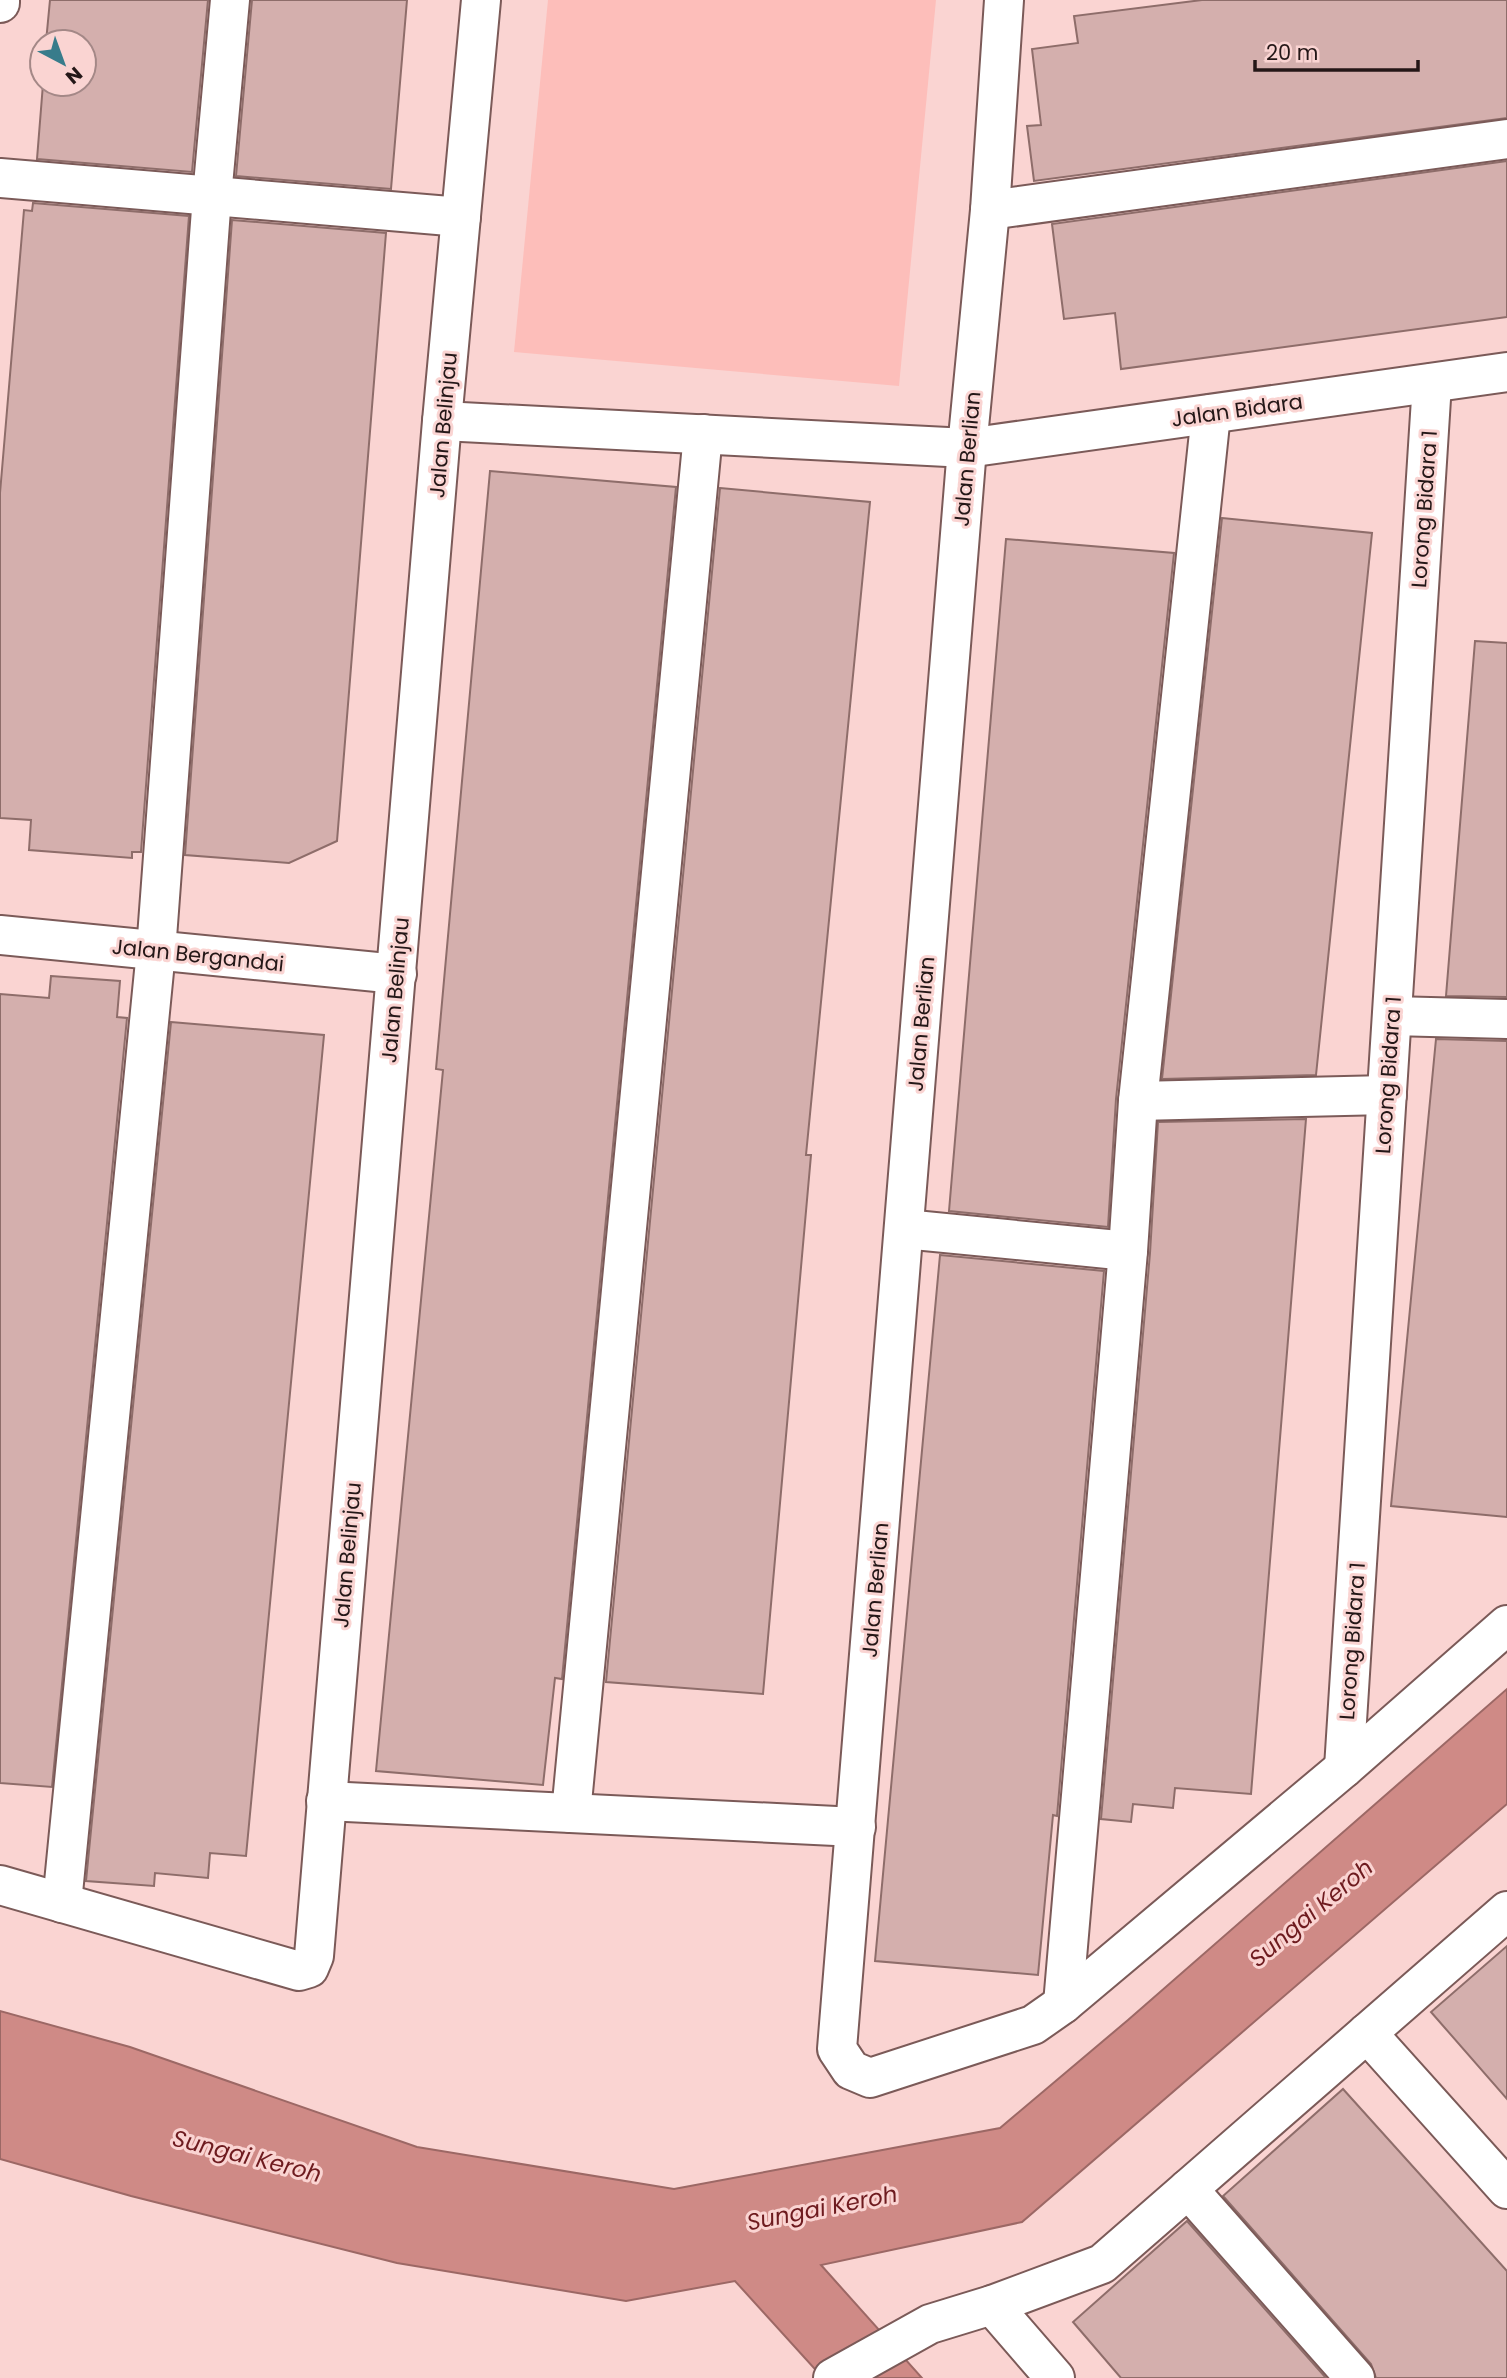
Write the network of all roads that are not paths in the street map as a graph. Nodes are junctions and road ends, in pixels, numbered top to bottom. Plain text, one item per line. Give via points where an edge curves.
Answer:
1 (230, 0) edge
2 (481, 0) edge
3 (1004, 0) edge
4 (1507, 139) edge
5 (0, 178) edge
6 (212, 196) junction
7 (990, 210) junction
8 (461, 218) junction
9 (1507, 372) edge
10 (1432, 383) junction
11 (1211, 414) junction
12 (442, 421) junction
13 (703, 434) junction
14 (967, 448) junction
15 (0, 935) edge
16 (156, 951) junction
17 (397, 974) junction
18 (1392, 1017) junction
19 (1507, 1019) edge
20 (1387, 1095) junction
21 (1138, 1101) junction
22 (904, 1229) junction
23 (1128, 1251) junction
24 (1507, 1625) edge
25 (1345, 1768) junction
26 (326, 1801) junction
27 (571, 1813) junction
28 (856, 1827) junction
29 (0, 1885) edge
30 (62, 1903) junction
31 (1507, 1911) edge
32 (1063, 2004) junction
33 (1367, 2033) junction
34 (1188, 2189) junction
35 (1507, 2189) edge
36 (992, 2305) junction
37 (833, 2378) edge
38 (1055, 2378) edge
39 (1356, 2378) edge

1 - 6 street
2 - 8 street, Jalan Belinjau
3 - 7 street, Jalan Berlian
4 - 7 street
5 - 6 street
6 - 8 street
6 - 16 street
7 - 14 street, Jalan Berlian
8 - 12 street, Jalan Belinjau
9 - 10 street, Jalan Bidara
10 - 11 street, Jalan Bidara
10 - 18 street, Lorong Bidara 1
11 - 14 street, Jalan Bidara
11 - 21 street
12 - 13 street, Jalan Bidara
12 - 17 street, Jalan Belinjau
13 - 14 street, Jalan Bidara
13 - 27 street
14 - 22 street, Jalan Berlian
15 - 16 street, Jalan Bergandai
16 - 17 street, Jalan Bergandai
16 - 30 street
17 - 26 street, Jalan Belinjau
18 - 19 street
18 - 20 street, Lorong Bidara 1
20 - 21 street
20 - 25 street, Lorong Bidara 1
21 - 23 street
22 - 23 street
22 - 28 street, Jalan Berlian
23 - 32 street
24 - 25 street
25 - 32 street
26 - 27 street
26 - 30 street, Jalan Belinjau via 314,1956 309,1968 299,1971
27 - 28 street
28 - 32 street, Jalan Berlian via 837,2049 851,2070 870,2078 1033,2025
29 - 30 street
31 - 33 street
33 - 34 street
33 - 35 street
34 - 36 street via 1102,2264
34 - 39 street
36 - 37 street via 930,2324
36 - 38 street

